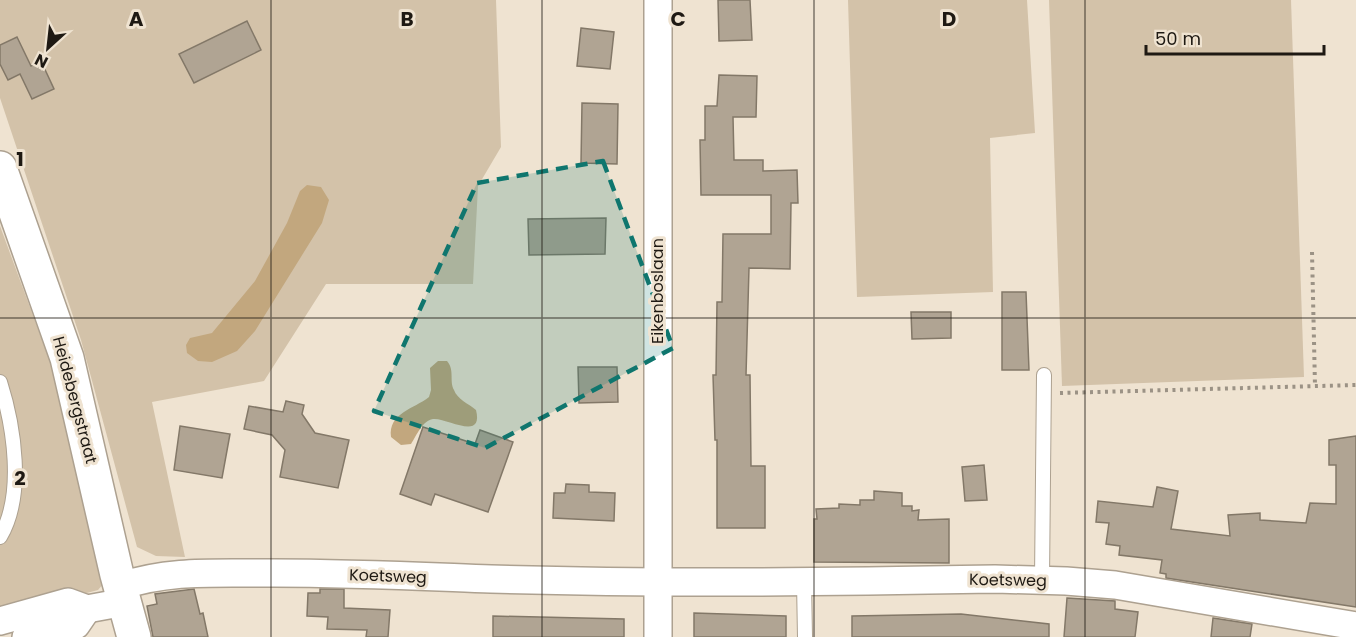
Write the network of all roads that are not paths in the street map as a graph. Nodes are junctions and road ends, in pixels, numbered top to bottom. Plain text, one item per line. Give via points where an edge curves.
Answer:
1 (658, 0) edge
2 (0, 168) edge
3 (1044, 375) dead end
4 (0, 382) edge
5 (0, 537) edge
6 (1042, 580) junction
7 (656, 582) junction
8 (804, 582) junction
9 (123, 594) junction
10 (87, 609) junction
11 (0, 621) edge
12 (1356, 626) edge
13 (26, 637) edge
14 (134, 637) edge
15 (658, 637) edge
16 (805, 637) edge

1 - 7 street, Eikenboslaan
2 - 9 street, Heidebergstraat via 67,358
3 - 6 lane
4 - 5 lane via 9,413 14,462 13,501
6 - 8 street, Koetsweg
6 - 12 street, Koetsweg via 1125,587
7 - 8 street, Koetsweg
7 - 9 street, Koetsweg via 286,572 177,573 146,578
7 - 15 street
8 - 16 lane
9 - 10 street, Koetsweg
9 - 14 street, Heidebergstraat
10 - 11 street via 68,602
10 - 13 street via 76,625

